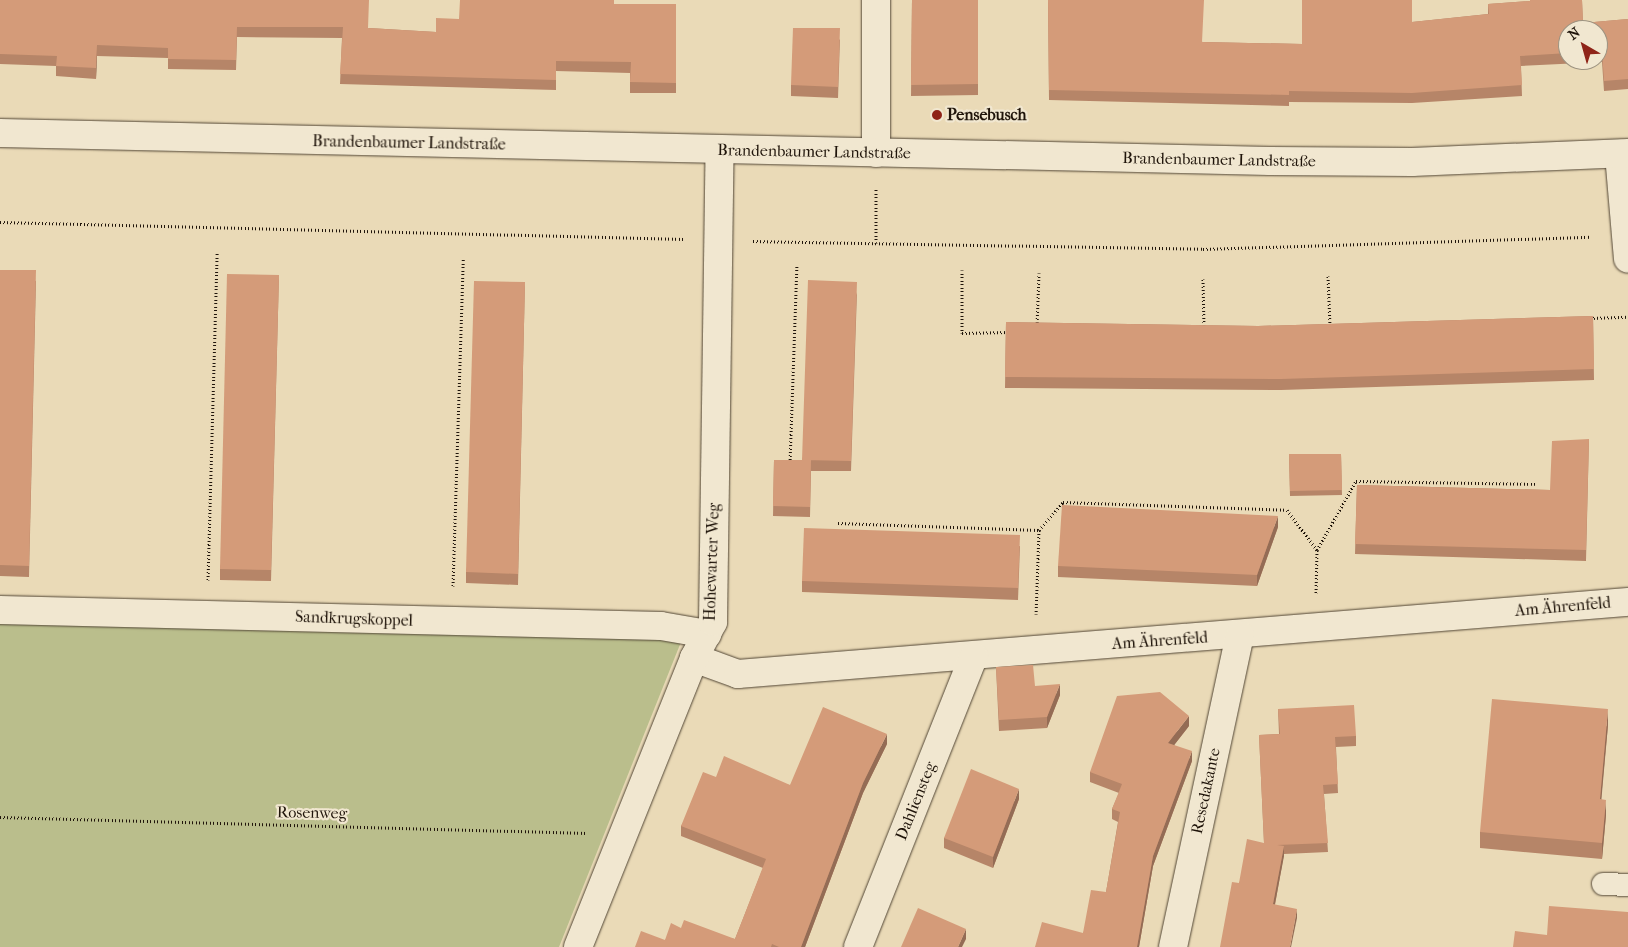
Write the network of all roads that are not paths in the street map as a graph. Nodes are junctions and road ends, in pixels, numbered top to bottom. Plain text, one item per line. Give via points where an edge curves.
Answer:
1 (876, 0) edge
2 (0, 133) edge
3 (720, 150) junction
4 (876, 153) junction
5 (1624, 154) edge
6 (1627, 247) edge
7 (1628, 602) edge
8 (0, 610) edge
9 (707, 634) junction
10 (1240, 635) junction
11 (974, 656) junction
12 (694, 658) junction
13 (1603, 884) dead end
14 (1628, 885) edge
15 (578, 947) edge
16 (858, 947) edge
17 (1173, 947) edge

1 - 4 street
2 - 3 street, Brandenbaumer Landstraße
3 - 4 street, Brandenbaumer Landstraße
3 - 9 street, Hohewarter Weg via 713,622
4 - 5 street, Brandenbaumer Landstraße via 1403,162
5 - 6 street
7 - 10 street, Am Ährenfeld
8 - 9 street, Sandkrugskoppel via 661,626
9 - 12 street, Hohewarter Weg
10 - 11 street, Am Ährenfeld
10 - 17 street, Resedakante
11 - 12 street, Am Ährenfeld via 738,674
11 - 16 street, Dahliensteg
12 - 15 street, Hohewarter Weg
13 - 14 lane

